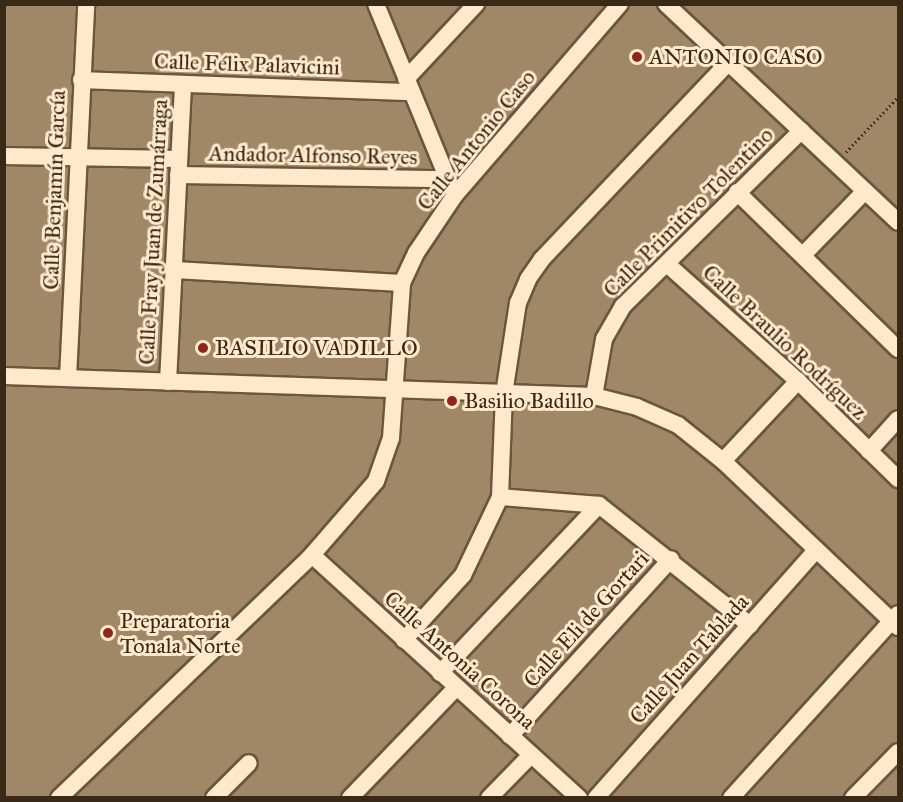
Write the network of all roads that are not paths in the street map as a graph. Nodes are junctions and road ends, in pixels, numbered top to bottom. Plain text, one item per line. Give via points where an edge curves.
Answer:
1 (86, 4) edge
2 (376, 4) edge
3 (476, 4) edge
4 (620, 4) edge
5 (666, 4) edge
6 (728, 63) junction
7 (81, 80) junction
8 (183, 84) junction
9 (409, 86) junction
10 (801, 130) junction
11 (4, 156) edge
12 (78, 157) junction
13 (179, 167) junction
14 (447, 179) junction
15 (865, 190) junction
16 (736, 192) junction
17 (455, 195) junction
18 (898, 222) edge
19 (803, 255) junction
20 (667, 264) junction
21 (174, 270) junction
22 (402, 283) junction
23 (898, 349) edge
24 (4, 376) edge
25 (68, 378) junction
26 (798, 381) junction
27 (168, 382) junction
28 (395, 391) junction
29 (504, 394) junction
30 (594, 396) junction
31 (898, 419) edge
32 (869, 451) junction
33 (723, 461) junction
34 (898, 479) edge
35 (500, 497) junction
36 (599, 505) junction
37 (816, 550) junction
38 (312, 555) junction
39 (671, 559) junction
40 (896, 620) edge
41 (750, 625) junction
42 (404, 640) junction
43 (440, 673) junction
44 (456, 688) junction
45 (510, 736) junction
46 (898, 752) edge
47 (531, 755) junction
48 (249, 764) dead end
49 (734, 797) edge
50 (59, 798) edge
51 (214, 798) edge
52 (350, 798) edge
53 (489, 798) edge
54 (579, 798) edge
55 (596, 798) edge
56 (853, 798) edge

1 - 7 street, Calle Benjamín García
2 - 9 street
3 - 9 street
4 - 17 street, Calle Antonio Caso
5 - 6 street
6 - 10 street
6 - 29 street via 542,259 528,279 518,303
7 - 8 street, Calle Félix Palavicini
7 - 12 street, Calle Benjamín García
8 - 9 street, Calle Félix Palavicini
8 - 13 street, Calle Fray Juan de Zumárraga
9 - 14 street
10 - 15 street
10 - 16 street, Calle Primitivo Tolentino
11 - 12 street, Andador Alfonso Reyes
12 - 13 street, Andador Alfonso Reyes
12 - 25 street, Calle Benjamín García
13 - 14 street, Andador Alfonso Reyes
13 - 21 street, Calle Fray Juan de Zumárraga
14 - 17 street
15 - 18 street
15 - 19 street
16 - 19 street
16 - 20 street, Calle Primitivo Tolentino
17 - 22 street, Calle Antonio Caso via 416,253
19 - 23 street
20 - 26 street, Calle Braulio Rodríguez
20 - 30 street, Calle Primitivo Tolentino via 611,323 604,339
21 - 22 street
21 - 27 street, Calle Fray Juan de Zumárraga
22 - 28 street, Calle Antonio Caso
24 - 25 street
25 - 27 street
26 - 32 street, Calle Braulio Rodríguez
26 - 33 street
27 - 28 street
28 - 29 street
28 - 38 street, Calle Antonio Caso via 391,438 376,481
29 - 30 street
29 - 35 street
30 - 33 street via 658,414
31 - 32 street
32 - 34 street, Calle Braulio Rodríguez
33 - 37 street
35 - 36 street
35 - 42 street via 463,575
36 - 39 street
36 - 43 street
37 - 40 street
37 - 41 street, Calle Juan Tablada
38 - 42 street, Calle Antonia Corona
38 - 50 street, Calle Antonio Caso
39 - 41 street
39 - 45 street, Calle Eli de Gortari
40 - 49 street
41 - 55 street, Calle Juan Tablada
42 - 43 street, Calle Antonia Corona
43 - 44 street, Calle Antonia Corona
44 - 45 street, Calle Antonia Corona
44 - 52 street
45 - 47 street, Calle Antonia Corona
46 - 56 street
47 - 53 street
47 - 54 street, Calle Antonia Corona
48 - 51 street

